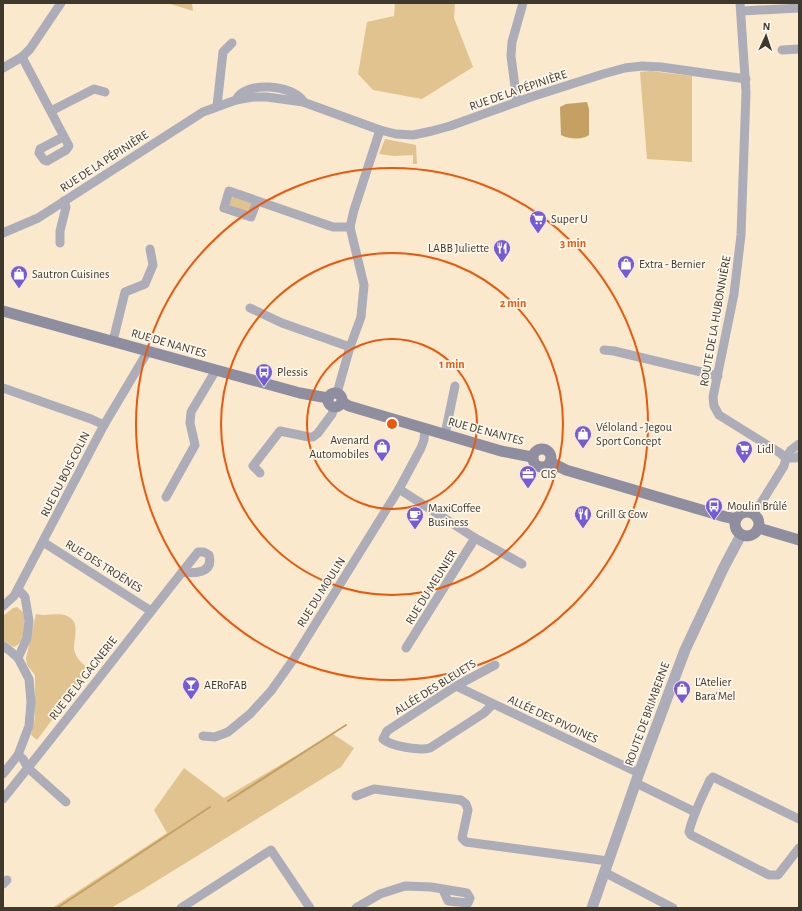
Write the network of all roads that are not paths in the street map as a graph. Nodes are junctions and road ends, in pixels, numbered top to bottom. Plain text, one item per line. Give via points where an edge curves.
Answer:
1 (61, 3) edge
2 (523, 3) edge
3 (741, 7) edge
4 (799, 8) edge
5 (232, 44) dead end
6 (799, 49) edge
7 (782, 50) dead end
8 (22, 57) junction
9 (3, 68) edge
10 (746, 79) junction
11 (105, 92) dead end
12 (517, 102) junction
13 (217, 106) junction
14 (51, 111) junction
15 (380, 130) junction
16 (63, 137) dead end
17 (64, 201) junction
18 (257, 201) dead end
19 (350, 227) junction
20 (3, 233) edge
21 (60, 243) dead end
22 (150, 249) dead end
23 (250, 308) dead end
24 (3, 310) edge
25 (113, 341) junction
26 (350, 347) junction
27 (604, 350) dead end
28 (148, 351) junction
29 (216, 370) junction
30 (718, 376) junction
31 (456, 386) dead end
32 (3, 388) edge
33 (335, 400) junction
34 (104, 425) junction
35 (425, 428) junction
36 (445, 434) junction
37 (799, 444) edge
38 (799, 456) edge
39 (786, 458) junction
40 (260, 473) dead end
41 (399, 489) junction
42 (166, 496) dead end
43 (753, 513) junction
44 (736, 519) junction
45 (759, 528) junction
46 (741, 535) junction
47 (475, 538) junction
48 (799, 540) edge
49 (43, 542) junction
50 (522, 564) dead end
51 (182, 572) dead end
52 (18, 589) junction
53 (3, 606) edge
54 (151, 611) junction
55 (3, 646) edge
56 (406, 648) dead end
57 (18, 658) junction
58 (495, 665) dead end
59 (456, 686) junction
60 (493, 704) junction
61 (203, 736) dead end
62 (18, 755) junction
63 (28, 768) junction
64 (3, 774) edge
65 (637, 778) junction
66 (356, 796) dead end
67 (3, 799) edge
68 (66, 802) dead end
69 (695, 812) junction
70 (799, 819) edge
71 (799, 848) edge
72 (608, 861) junction
73 (604, 872) junction
74 (444, 890) dead end
75 (192, 905) edge
76 (181, 908) edge
77 (310, 908) edge
78 (356, 908) edge
79 (592, 908) edge
80 (673, 908) edge

1 - 8 street
2 - 12 street via 512,42 511,56
3 - 4 street
3 - 10 street, ROUTE DE LA HUBONNIÈRE
5 - 13 street via 223,52
6 - 7 street
8 - 9 street
8 - 14 street
10 - 12 street, RUE DE LA PÉPINIÈRE via 642,66 603,74
10 - 30 street, ROUTE DE LA HUBONNIÈRE via 741,235 734,294
11 - 14 street via 94,89
12 - 15 street, RUE DE LA PÉPINIÈRE via 432,132 413,135
13 - 15 street, RUE DE LA PÉPINIÈRE via 253,97 303,102
13 - 17 street, RUE DE LA PÉPINIÈRE via 189,120
14 - 16 street
15 - 19 street
17 - 20 street, RUE DE LA PÉPINIÈRE via 38,218
17 - 21 street via 66,207
18 - 19 street via 333,227
19 - 26 street via 364,285 361,317
22 - 25 street via 153,265 145,284 126,292
23 - 26 street via 282,323
24 - 25 main road, RUE DE NANTES
25 - 28 main road, RUE DE NANTES
26 - 33 street
27 - 30 street
28 - 29 main road, RUE DE NANTES
28 - 34 street, RUE DU BOIS COLIN
29 - 33 main road, RUE DE NANTES
29 - 42 street via 191,412 190,423 195,445
30 - 39 street, ROUTE DE LA HUBONNIÈRE via 713,397 719,415
31 - 36 street
32 - 34 street
33 - 35 main road, RUE DE NANTES
33 - 40 street via 332,414 313,437 280,431 253,466
34 - 49 street, RUE DU BOIS COLIN
35 - 36 main road, RUE DE NANTES
35 - 41 street, RUE DU MOULIN via 421,448
36 - 44 main road, RUE DE NANTES via 501,451 532,457 538,450 544,449 550,454 550,462 566,470
37 - 39 street
38 - 39 street
39 - 43 street via 784,466
41 - 47 street
41 - 61 street, RUE DU MOULIN via 271,691 250,714 228,732
43 - 44 main road via 745,512
43 - 45 main road via 758,518
44 - 46 main road via 735,526
45 - 46 main road via 752,536
45 - 48 main road
46 - 65 street, ROUTE DE BRIMBERNE via 685,650
47 - 50 street
47 - 56 street, RUE DU MEUNIER
49 - 52 street, RUE DU BOIS COLIN
49 - 54 street, RUE DES TROËNES
51 - 54 street, RUE DE LA GAGNERIE
52 - 53 street, RUE DU BOIS COLIN
52 - 57 street via 25,597 29,621 27,638
54 - 63 street, RUE DE LA GAGNERIE
55 - 57 street
57 - 62 street via 29,679 31,702 29,726
58 - 59 street, ALLÉE DES BLEUETS
59 - 60 street, ALLÉE DES PIVOINES
59 - 60 street, ALLÉE DES BLEUETS via 387,731 383,739 387,743 425,750
60 - 65 street, ALLÉE DES PIVOINES
62 - 63 street
62 - 64 street
63 - 67 street, RUE DE LA GAGNERIE
63 - 68 street
65 - 69 street, ALLÉE DES PIVOINES
65 - 72 street, ROUTE DE BRIMBERNE
66 - 72 street via 374,789 461,800 468,810 462,838 466,842
69 - 70 street via 713,777
69 - 71 street via 689,832 691,835 769,875 778,875
72 - 73 street, ROUTE DE BRIMBERNE
73 - 79 street, ROUTE DE BRIMBERNE
73 - 80 street
74 - 78 street via 405,886 380,894
75 - 76 street
75 - 77 street via 272,850

